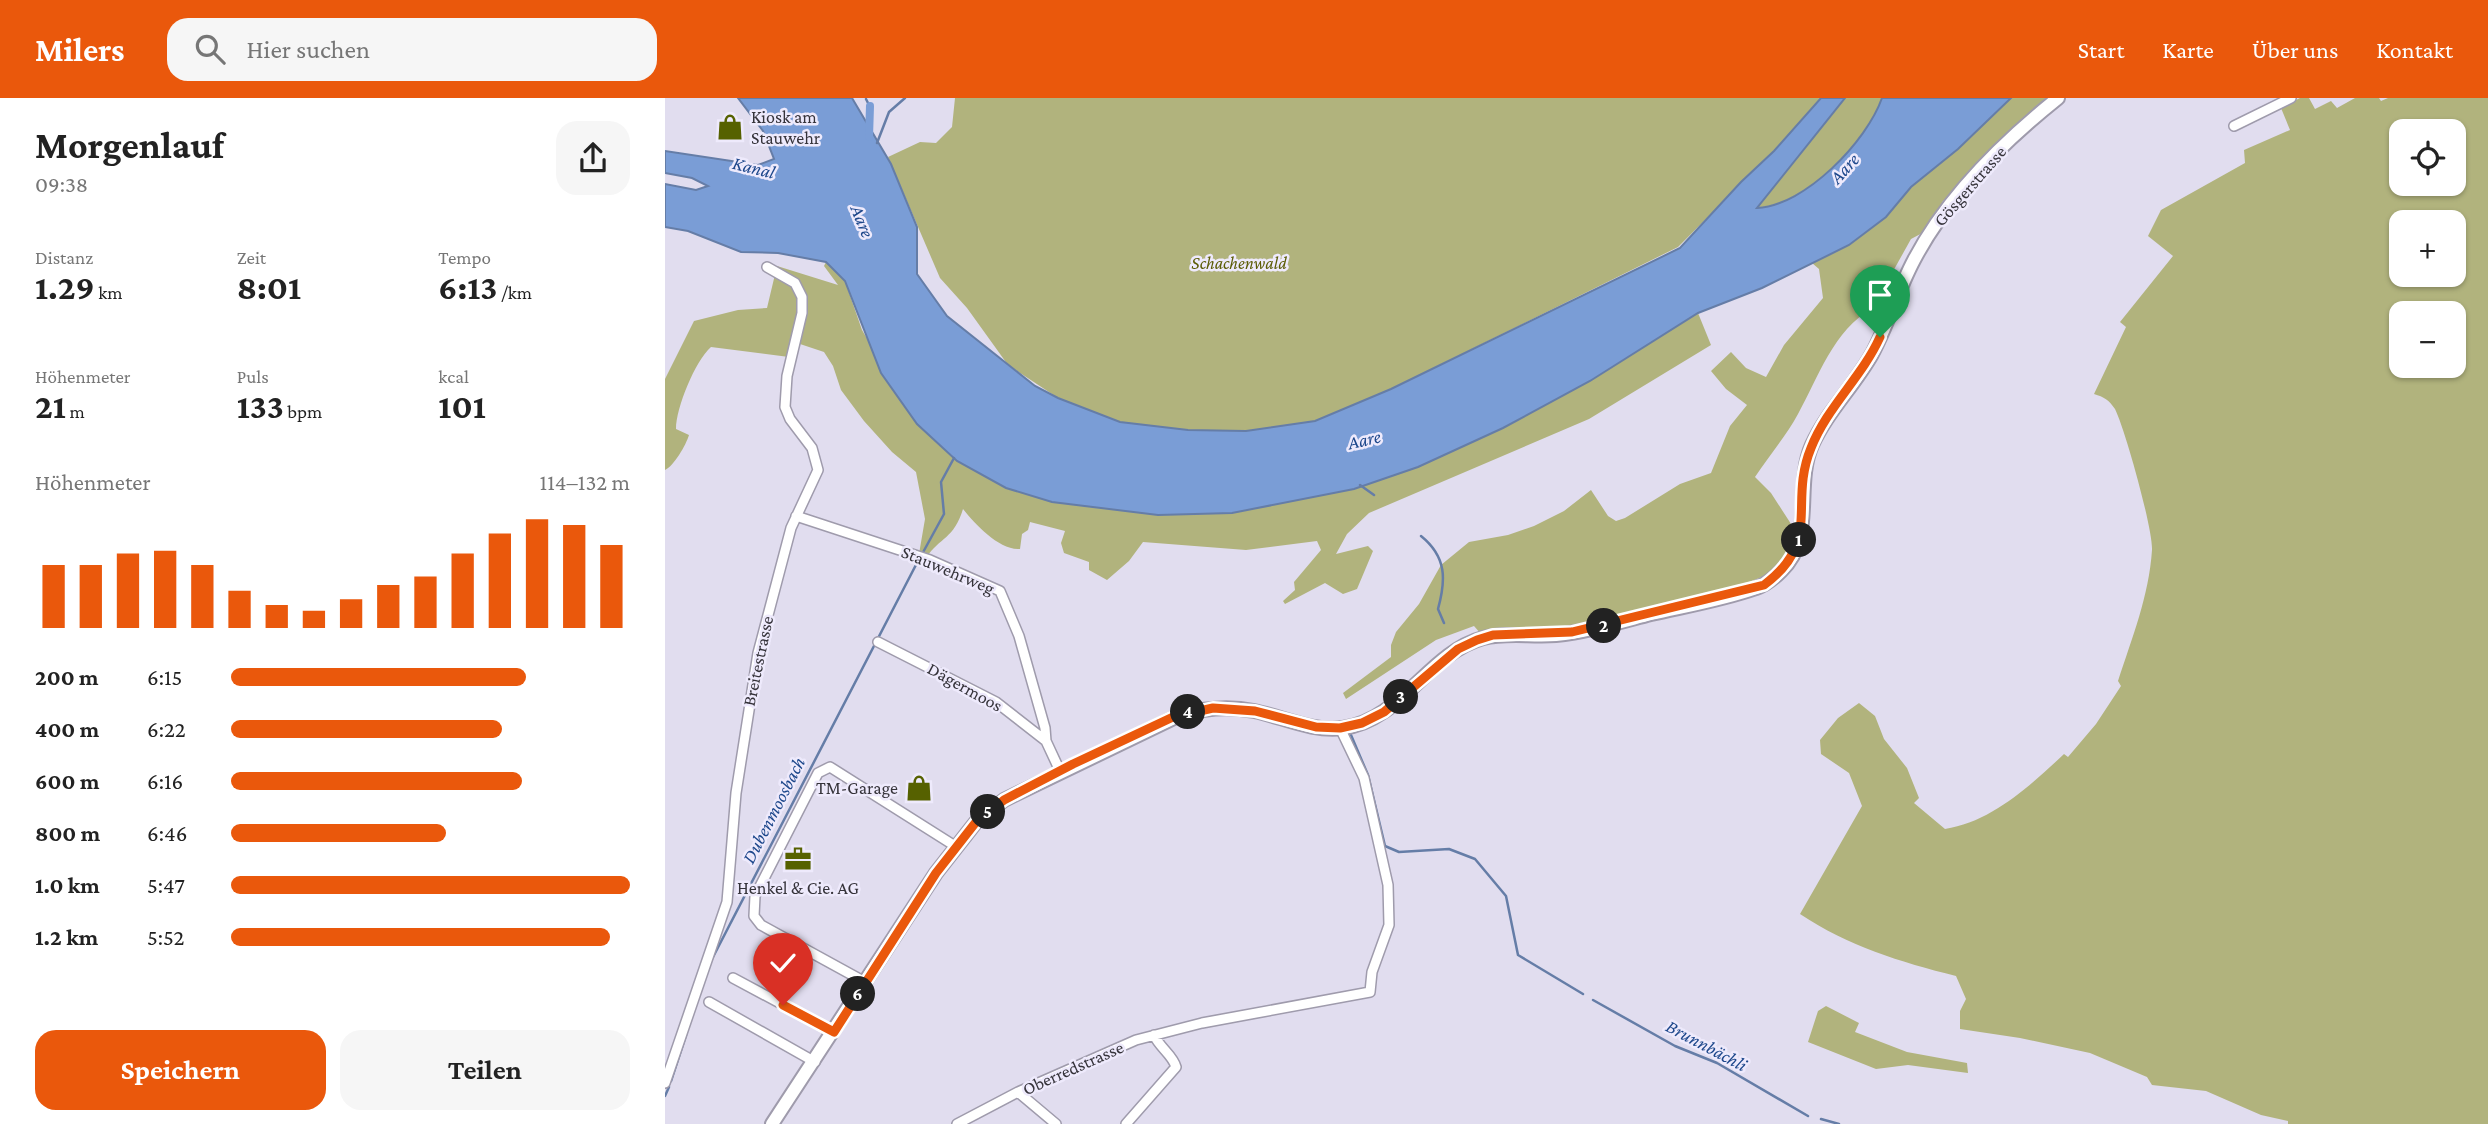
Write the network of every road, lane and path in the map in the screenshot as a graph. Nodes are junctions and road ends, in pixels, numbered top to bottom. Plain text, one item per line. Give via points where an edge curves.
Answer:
1 (2058, 98) edge
2 (2291, 98) edge
3 (2234, 126) dead end
4 (767, 267) dead end
5 (796, 516) junction
6 (879, 642) dead end
7 (1340, 728) junction
8 (1046, 741) junction
9 (1060, 771) junction
10 (955, 846) junction
11 (733, 978) dead end
12 (865, 982) junction
13 (709, 1002) dead end
14 (834, 1032) junction
15 (1153, 1035) junction
16 (815, 1062) junction
17 (667, 1071) edge
18 (665, 1083) edge
19 (1018, 1092) junction
20 (772, 1124) edge
21 (957, 1124) edge
22 (1056, 1124) edge
23 (1126, 1124) edge

1 - 7 main road, Gösgerstrasse via 2013,136 1972,180 1919,250 1872,353 1812,446 1804,473 1801,534 1780,573 1756,588 1601,626 1557,635 1507,634 1477,640 1458,649 1384,712
2 - 3 street
4 - 5 street, Breitestrasse via 795,284 802,297 785,407 818,465
5 - 8 street, Stauwehrweg via 930,560 1000,591 1019,636
5 - 17 street, Breitestrasse via 751,687 727,902
6 - 8 street, Dägermoos via 1008,710
7 - 9 main road, Gösgerstrasse via 1316,727 1240,708 1213,708 1173,717
7 - 15 street, Oberredstrasse via 1364,778 1388,885 1389,925 1372,972 1370,992
8 - 9 street, Stauwehrweg
9 - 10 main road, Gösgerstrasse via 1004,800
10 - 12 main road, Gösgerstrasse
10 - 12 street via 830,767 818,773 755,896 754,916 761,926
11 - 14 street
12 - 14 main road, Gösgerstrasse
13 - 16 street
14 - 16 main road, Gösgerstrasse
15 - 19 street, Oberredstrasse
15 - 23 street via 1176,1068
16 - 20 main road, Gösgerstrasse
17 - 18 street, Breitestrasse
19 - 21 street, Oberredstrasse
19 - 22 street

